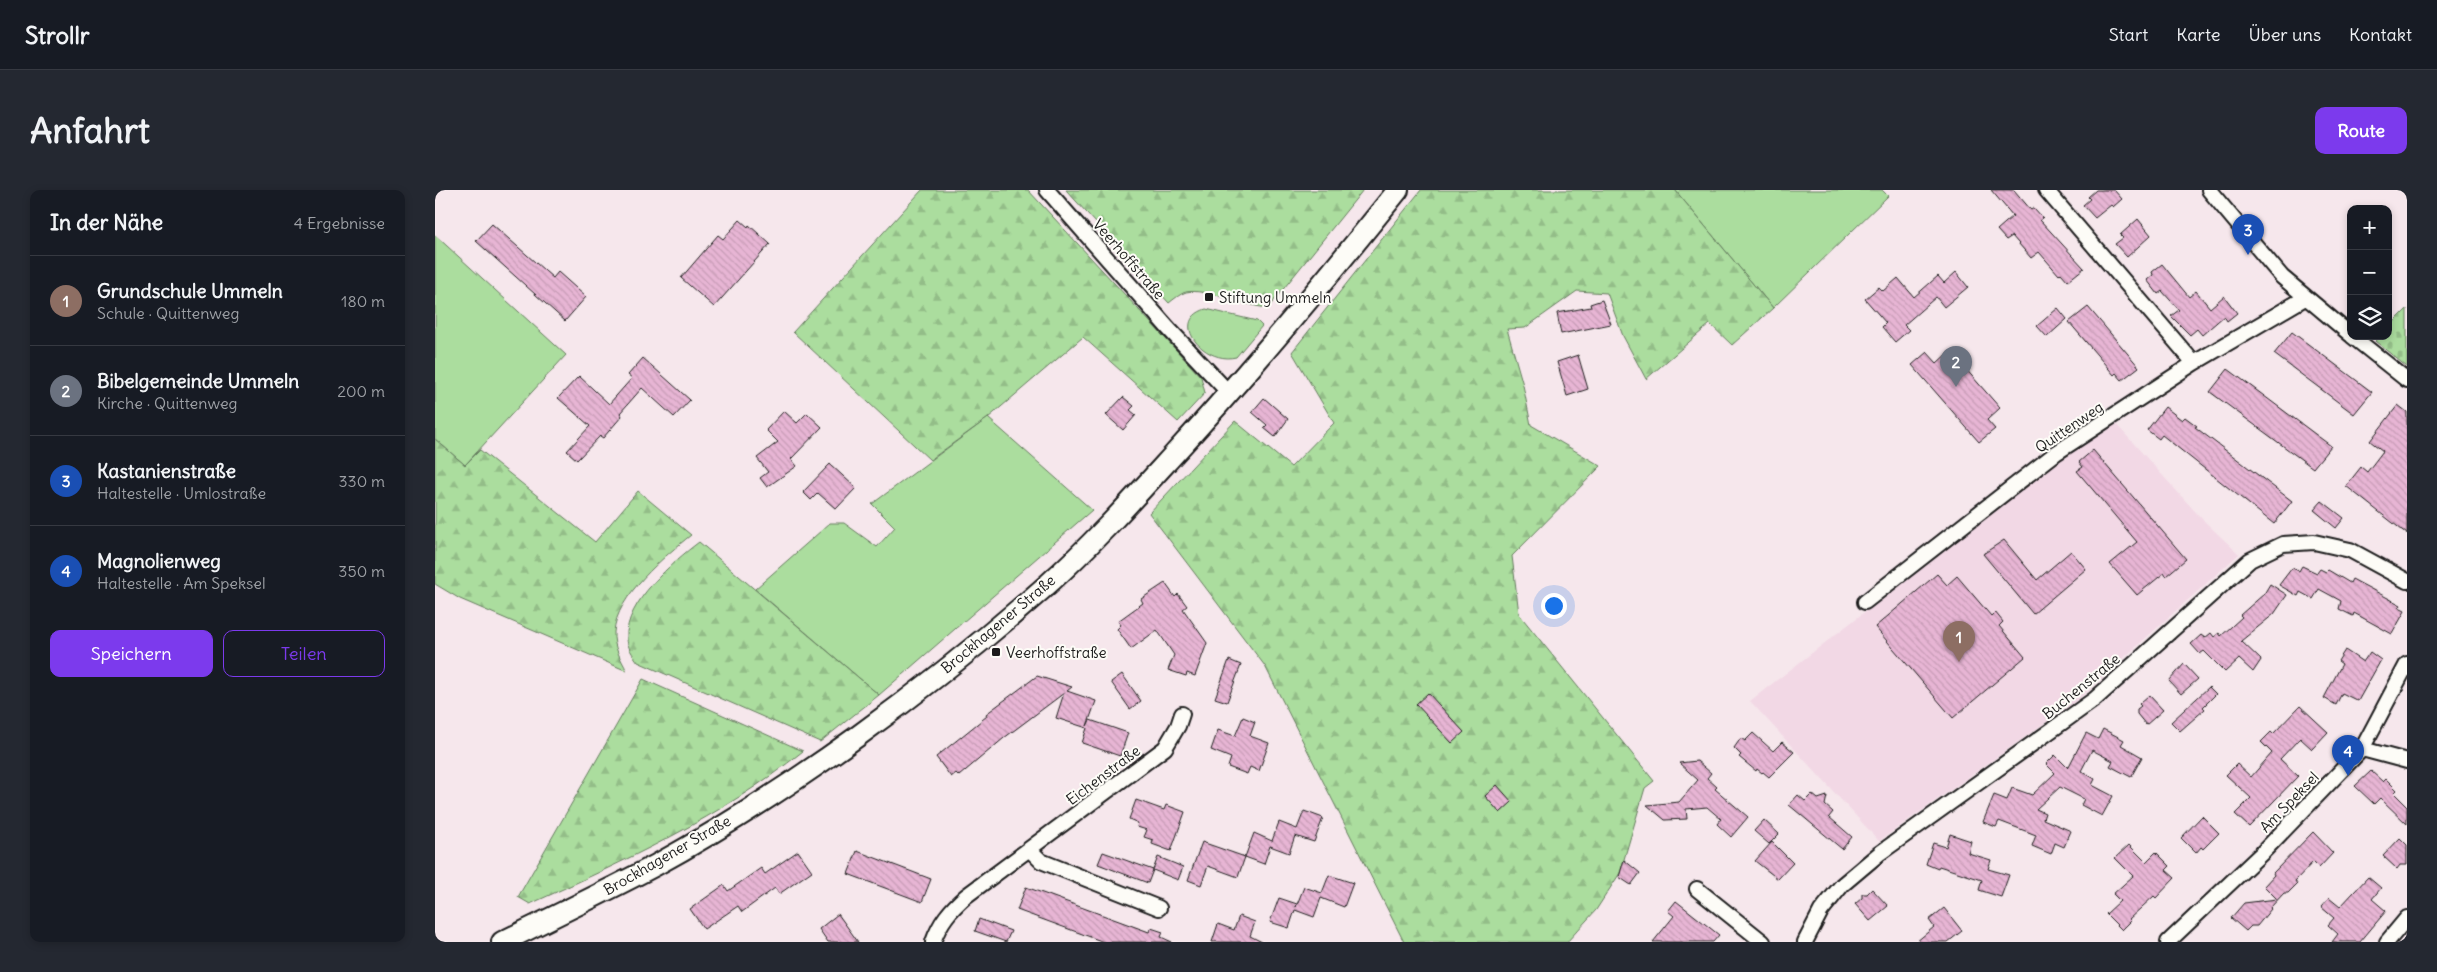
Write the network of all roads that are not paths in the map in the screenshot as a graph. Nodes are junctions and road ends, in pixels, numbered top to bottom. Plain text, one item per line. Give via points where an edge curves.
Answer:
1 (1047, 190) edge
2 (1398, 190) edge
3 (2046, 190) edge
4 (2209, 190) edge
5 (2305, 298) junction
6 (2347, 333) edge
7 (2356, 340) edge
8 (2193, 364) junction
9 (2407, 380) edge
10 (1229, 393) junction
11 (2407, 581) edge
12 (1865, 602) dead end
13 (2407, 664) edge
14 (1182, 714) dead end
15 (2362, 749) junction
16 (2407, 761) edge
17 (1029, 849) junction
18 (1697, 889) dead end
19 (1159, 908) dead end
20 (2407, 918) edge
21 (2395, 939) edge
22 (502, 942) edge
23 (933, 942) edge
24 (1763, 942) edge
25 (1805, 942) edge
26 (2168, 942) edge

1 - 10 street, Veerhoffstraße
2 - 10 main road, Brockhagener Straße
3 - 8 street
4 - 5 street
5 - 6 street
5 - 8 street, Quittenweg
7 - 9 street
8 - 12 street, Quittenweg via 2056,453
10 - 22 main road, Brockhagener Straße via 1137,494 1048,584 942,672 831,755 775,792 658,863
11 - 25 street, Buchenstraße via 2349,550 2314,542 2283,544 2250,560 2095,699 1881,853 1839,887
13 - 15 street, Am Speksel
14 - 17 street, Eichenstraße via 1165,748
15 - 16 street
15 - 26 street, Am Speksel via 2242,873
17 - 19 street via 1041,861
17 - 23 street, Eichenstraße via 950,910
18 - 24 street
20 - 21 street

